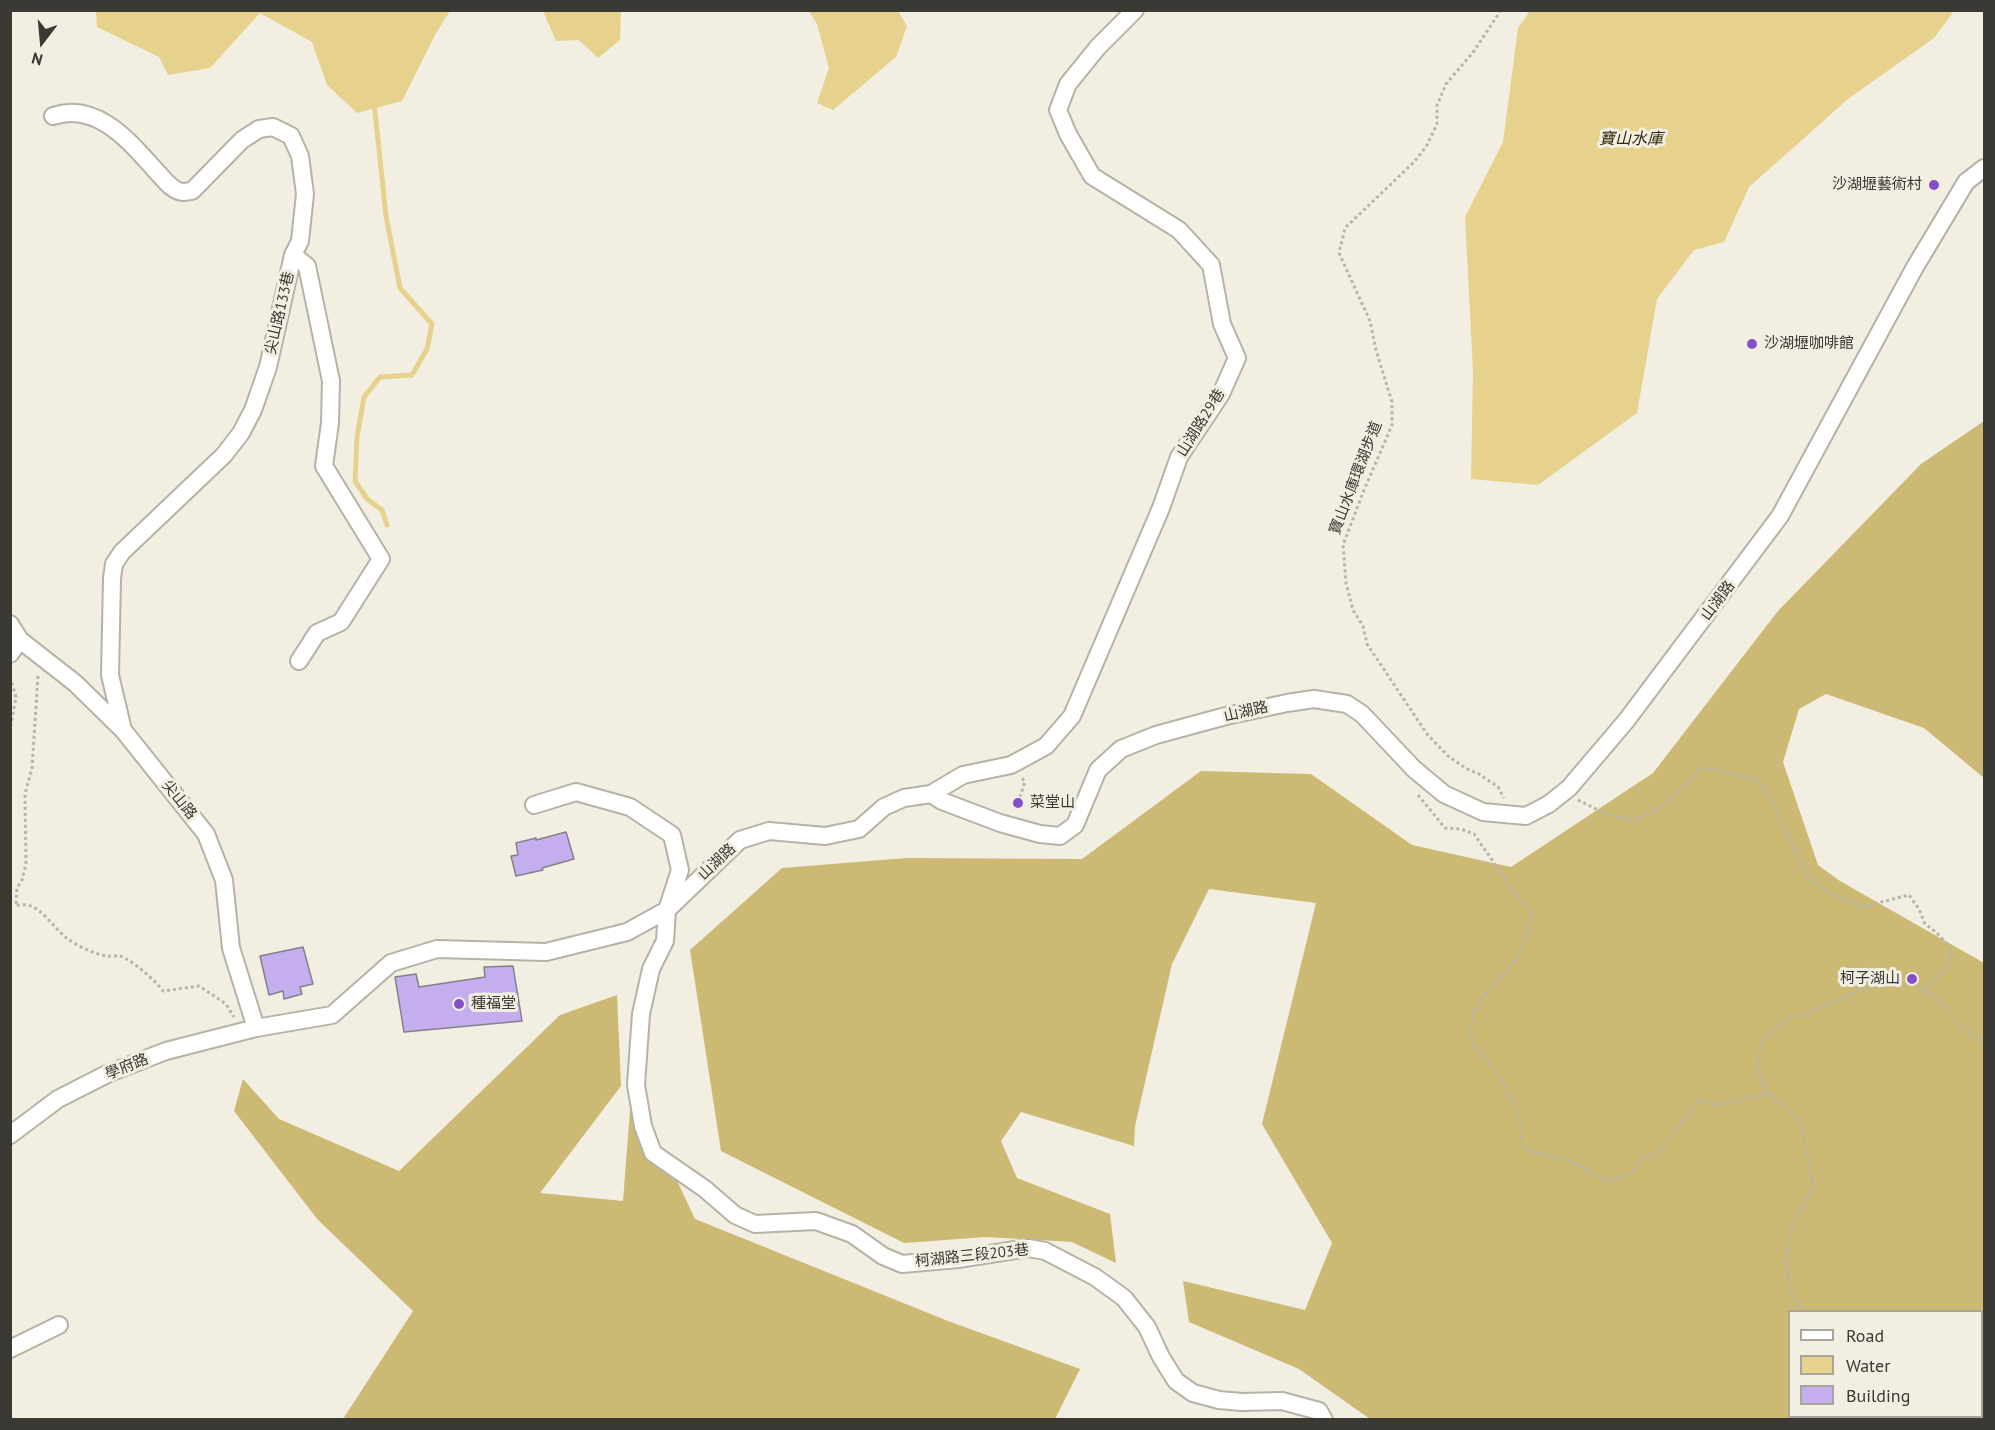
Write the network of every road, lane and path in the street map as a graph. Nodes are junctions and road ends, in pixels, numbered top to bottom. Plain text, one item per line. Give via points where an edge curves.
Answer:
1 (1135, 10) edge
2 (1501, 10) edge
3 (53, 116) dead end
4 (1984, 168) edge
5 (293, 255) junction
6 (10, 624) edge
7 (20, 640) junction
8 (10, 654) edge
9 (299, 661) dead end
10 (34, 669) dead end
11 (10, 677) edge
12 (10, 729) edge
13 (123, 730) junction
14 (1011, 765) junction
15 (1563, 793) junction
16 (931, 794) junction
17 (1416, 794) dead end
18 (1018, 803) dead end
19 (534, 805) dead end
20 (1514, 815) junction
21 (667, 910) junction
22 (1925, 990) junction
23 (250, 1029) junction
24 (1984, 1043) edge
25 (1769, 1094) junction
26 (10, 1135) edge
27 (1802, 1310) edge
28 (59, 1324) dead end
29 (10, 1349) edge
30 (1324, 1419) edge

1 - 14 street, 山湖路29巷 via 1068,84 1058,110 1092,176 1179,230 1211,265 1222,324 1237,358 1221,394 1179,457 1072,716 1046,746
2 - 20 path, 寶山水庫環湖步道 via 1446,84 1437,105 1437,124 1426,147 1345,228 1339,253 1370,321 1392,402 1392,425 1343,545 1346,583 1367,644 1427,734 1448,756 1498,787
3 - 5 street, 尖山路133巷 via 81,112 99,119 129,140 170,186 181,192 192,191 242,140 259,129 273,127 291,136 300,156 305,194 300,240
4 - 15 street, 山湖路 via 1966,182 1915,267 1780,516 1626,721
5 - 9 street via 307,266 331,381 324,466 381,559 341,622 317,633
5 - 13 street, 尖山路133巷 via 268,367 241,433 224,455 114,564 110,675
6 - 7 street, 尖山路
7 - 8 street
7 - 13 street, 尖山路 via 75,683
10 - 23 path via 38,677 32,768 25,794 26,864 17,888 16,906 38,909 68,939 107,957 120,956 157,983 163,992 199,986 226,1004
11 - 12 path via 16,697
13 - 23 street, 尖山路 via 206,834 224,880 231,948
14 - 16 street, 山湖路29巷 via 963,775
14 - 18 path via 1025,782
15 - 20 street, 山湖路 via 1526,816
15 - 22 path via 1604,813 1634,822 1663,806 1703,767 1760,781 1808,877 1828,892 1861,906 1909,895 1925,924 1951,948 1949,964
16 - 20 street, 山湖路 via 1000,823 1060,836 1075,825 1098,770 1121,749 1226,716 1314,699 1347,704 1362,714 1414,769 1444,794 1483,812
16 - 21 street, 山湖路 via 904,798 884,807 859,829 825,836 769,831 740,840
17 - 25 path via 1445,828 1474,834 1532,913 1517,958 1487,990 1471,1029 1473,1046 1488,1061 1515,1103 1522,1130 1520,1141 1526,1150 1568,1160 1608,1182 1633,1172 1641,1157 1657,1154 1700,1100 1715,1105
19 - 21 street, 柯湖路三段203巷 via 576,792 630,807 672,835 680,870
21 - 23 street, 山湖路 via 627,932 546,952 437,949 391,963 332,1015
21 - 30 street, 柯湖路三段203巷 via 665,941 651,969 641,1014 636,1085 643,1126 653,1153 735,1215 755,1224 816,1221 852,1234 902,1264 1028,1248 1045,1251 1095,1277 1124,1298 1147,1327 1176,1381 1193,1393 1219,1400 1282,1401 1319,1411
22 - 24 path via 1967,1032
22 - 25 path via 1912,983 1870,986 1793,1016 1761,1043 1758,1068
23 - 26 street, 學府路 via 166,1051 106,1074 58,1099
25 - 27 path via 1800,1120 1814,1188 1793,1223 1786,1260 1792,1296
28 - 29 street

